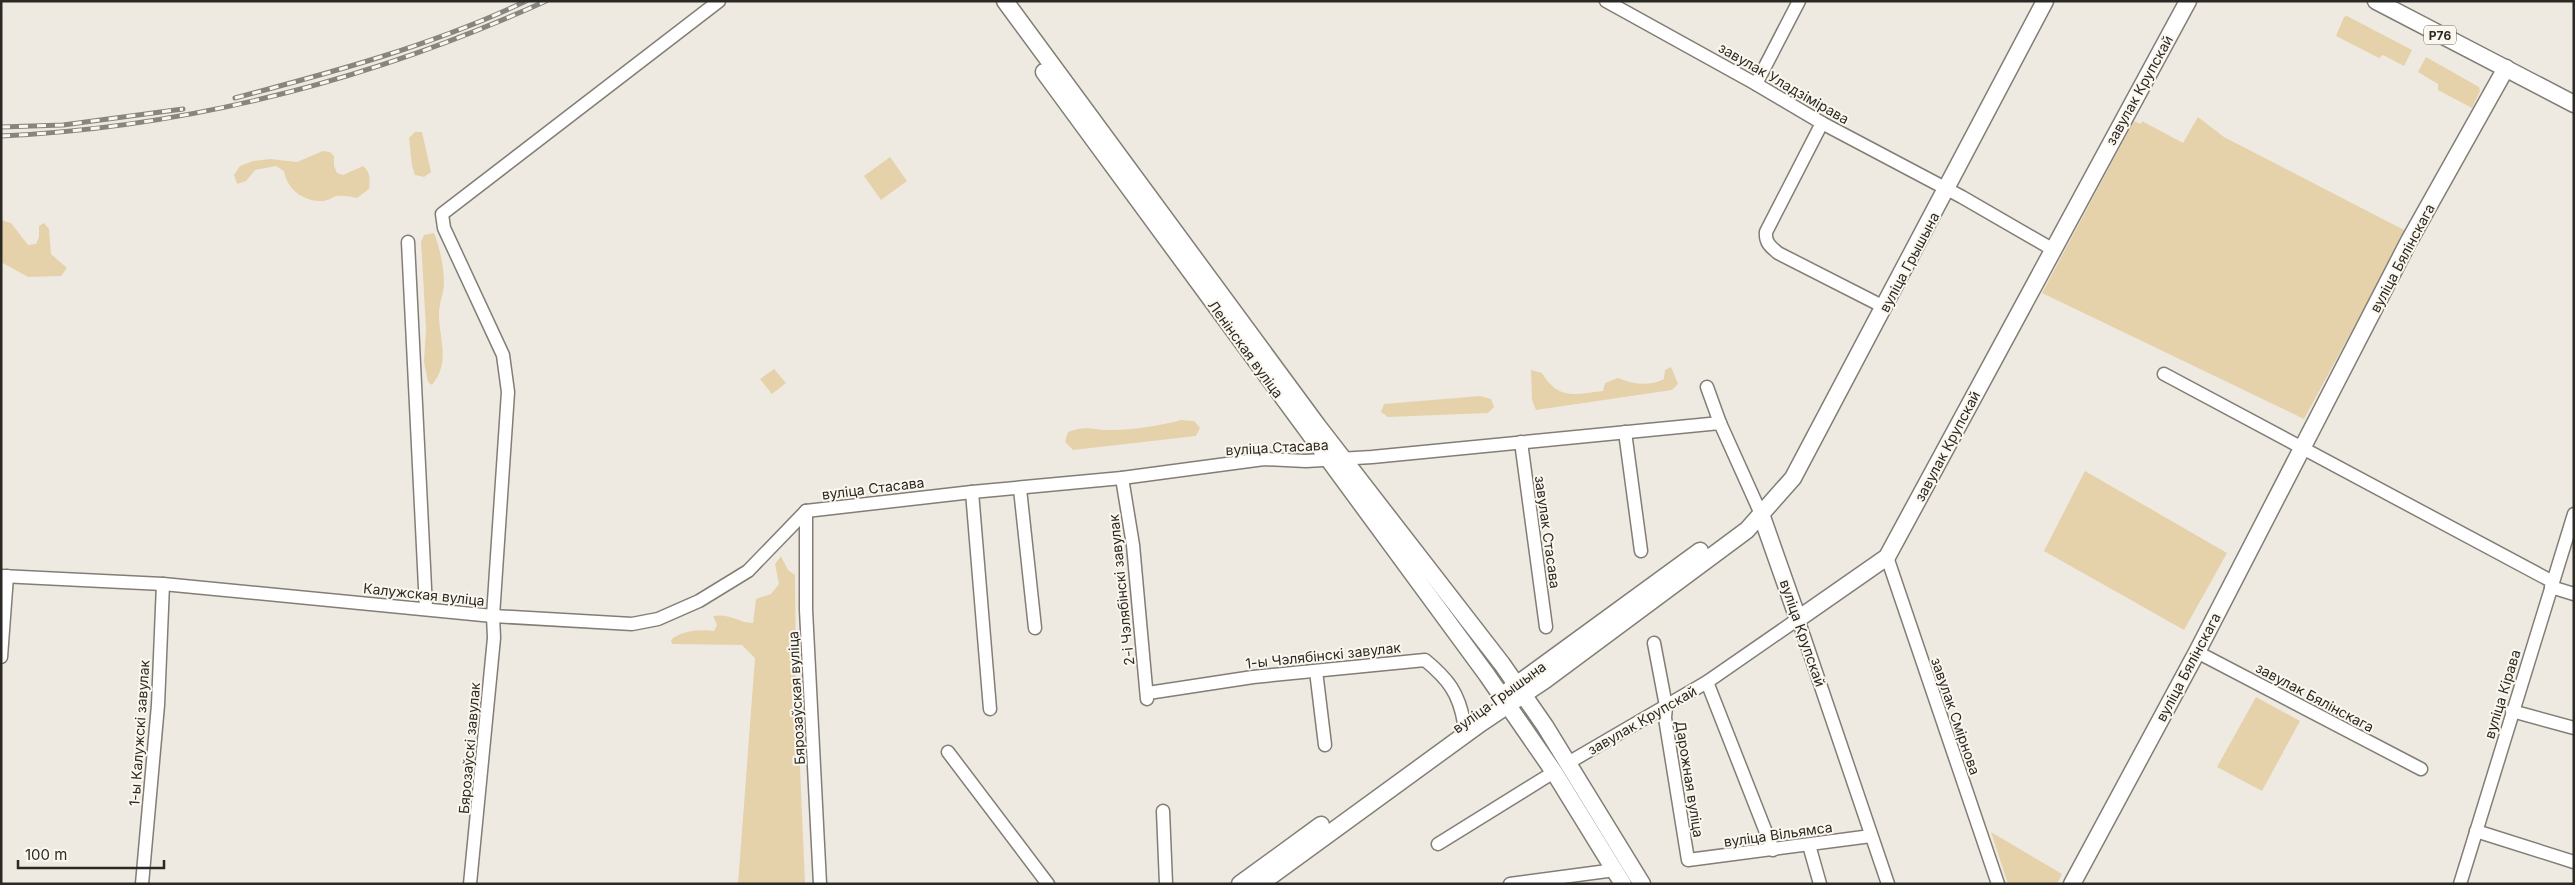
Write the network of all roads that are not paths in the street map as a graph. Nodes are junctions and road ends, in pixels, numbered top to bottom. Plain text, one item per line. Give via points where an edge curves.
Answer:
1 (719, 1) edge
2 (1606, 1) edge
3 (1799, 1) edge
4 (2045, 1) edge
5 (2188, 1) edge
6 (2376, 1) edge
7 (1001, 4) edge
8 (2506, 68) junction
9 (1756, 84) junction
10 (2574, 104) edge
11 (1822, 123) junction
12 (1947, 189) junction
13 (408, 242) dead end
14 (2052, 249) junction
15 (1884, 307) junction
16 (2164, 374) dead end
17 (1707, 387) dead end
18 (1720, 423) junction
19 (1624, 432) junction
20 (1521, 442) junction
21 (2302, 449) junction
22 (1335, 458) junction
23 (1122, 478) junction
24 (1020, 489) junction
25 (972, 492) junction
26 (806, 511) junction
27 (1761, 514) junction
28 (2574, 514) edge
29 (1641, 551) dead end
30 (1887, 558) junction
31 (4, 576) edge
32 (163, 584) junction
33 (2552, 584) junction
34 (2574, 594) edge
35 (426, 608) junction
36 (493, 616) junction
37 (1798, 618) junction
38 (1546, 627) dead end
39 (1035, 628) dead end
40 (1654, 642) dead end
41 (2197, 652) junction
42 (1, 657) edge
43 (1316, 671) junction
44 (1707, 682) junction
45 (1520, 690) junction
46 (1148, 696) joint
47 (1505, 701) junction
48 (1666, 706) junction
49 (990, 709) dead end
50 (2512, 710) junction
51 (1464, 723) junction
52 (2574, 728) edge
53 (1325, 745) dead end
54 (948, 752) dead end
55 (1561, 767) junction
56 (2421, 769) dead end
57 (1163, 811) dead end
58 (2476, 831) junction
59 (1871, 836) junction
60 (1438, 844) dead end
61 (1809, 845) junction
62 (1773, 850) junction
63 (1688, 860) joint
64 (2574, 862) edge
65 (1619, 877) edge
66 (142, 884) edge
67 (470, 884) edge
68 (820, 884) edge
69 (1048, 884) edge
70 (1166, 884) edge
71 (1240, 884) edge
72 (1260, 884) edge
73 (1510, 884) edge
74 (1642, 884) edge
75 (1820, 884) edge
76 (1888, 884) edge
77 (1998, 884) edge
78 (2072, 884) edge
79 (2460, 884) edge

1 - 36 street, Бярозаўскі завулак via 442,214 444,228 502,355 508,392
2 - 9 street, завулак Уладзімірава
3 - 9 street
4 - 12 main road, вуліца Грышына
5 - 14 main road, завулак Крупскай
6 - 8 main road, Р76
7 - 22 main road, Ленінская вуліца
8 - 10 main road, Р76
8 - 21 main road, вуліца Бялінскага via 2409,241
9 - 11 street, завулак Уладзімірава
11 - 12 street, завулак Уладзімірава
11 - 15 street via 1766,232 1766,238 1778,253
12 - 14 street, завулак Уладзімірава
12 - 15 main road, вуліца Грышына
13 - 35 street
14 - 30 main road, завулак Крупскай
15 - 27 main road, вуліца Грышына via 1793,478
16 - 21 street
17 - 18 street, вуліца Крупскай
18 - 19 street, вуліца Стасава
18 - 27 street, вуліца Крупскай
19 - 20 street, вуліца Стасава
19 - 29 street
20 - 22 street, вуліца Стасава
20 - 38 street, завулак Стасава
21 - 33 street via 2443,522
21 - 41 main road, вуліца Бялінскага
22 - 23 street, вуліца Стасава via 1306,462 1264,460
22 - 45 main road, Ленінская вуліца
22 - 47 main road, Ленінская вуліца
23 - 24 street, вуліца Стасава
23 - 46 street, 2-і Чэлябінскі завулак via 1133,545
24 - 25 street, вуліца Стасава
24 - 39 street
25 - 26 street, вуліца Стасава
25 - 49 street
26 - 36 street, Калужская вуліца via 748,571 699,602 658,619 632,624
26 - 68 street, Бярозаўская вуліца via 806,610
27 - 37 main road, вуліца Крупскай
27 - 45 main road, вуліца Грышына via 1739,523
28 - 33 street, вуліца Кірава
30 - 37 main road, завулак Крупскай
30 - 77 street, завулак Смірнова
31 - 32 street, Калужская вуліца
31 - 42 street
32 - 35 street, Калужская вуліца
32 - 66 street, 1-ы Калужскі завулак via 158,705
33 - 34 street
33 - 50 street, вуліца Кірава
35 - 36 street, Калужская вуліца
36 - 67 street, Бярозаўскі завулак via 494,638
37 - 44 street, завулак Крупскай
37 - 59 street, вуліца Крупскай
40 - 48 street, Дарожная вуліца
41 - 56 street, завулак Бялінскага
41 - 78 main road, вуліца Бялінскага
43 - 46 street, 1-ы Чэлябінскі завулак via 1253,677
43 - 51 street, 1-ы Чэлябінскі завулак via 1425,660 1444,676 1457,696
43 - 53 street
44 - 48 street, завулак Крупскай
44 - 62 street
45 - 47 main road, вуліца Грышына
45 - 55 main road
47 - 51 main road, вуліца Грышына
47 - 55 main road
47 - 72 main road, вуліца Грышына
48 - 55 street, завулак Крупскай
48 - 63 street, Дарожная вуліца via 1665,718
50 - 52 street
50 - 58 street, вуліца Кірава
51 - 71 main road, вуліца Грышына
54 - 69 street
55 - 60 street, завулак Крупскай
55 - 65 main road
55 - 74 main road
57 - 70 street
58 - 64 street
58 - 79 street, вуліца Кірава
59 - 61 street, вуліца Вільямса
59 - 76 street, вуліца Крупскай
61 - 62 street, вуліца Вільямса
61 - 75 street
62 - 63 street, вуліца Вільямса
65 - 73 street

